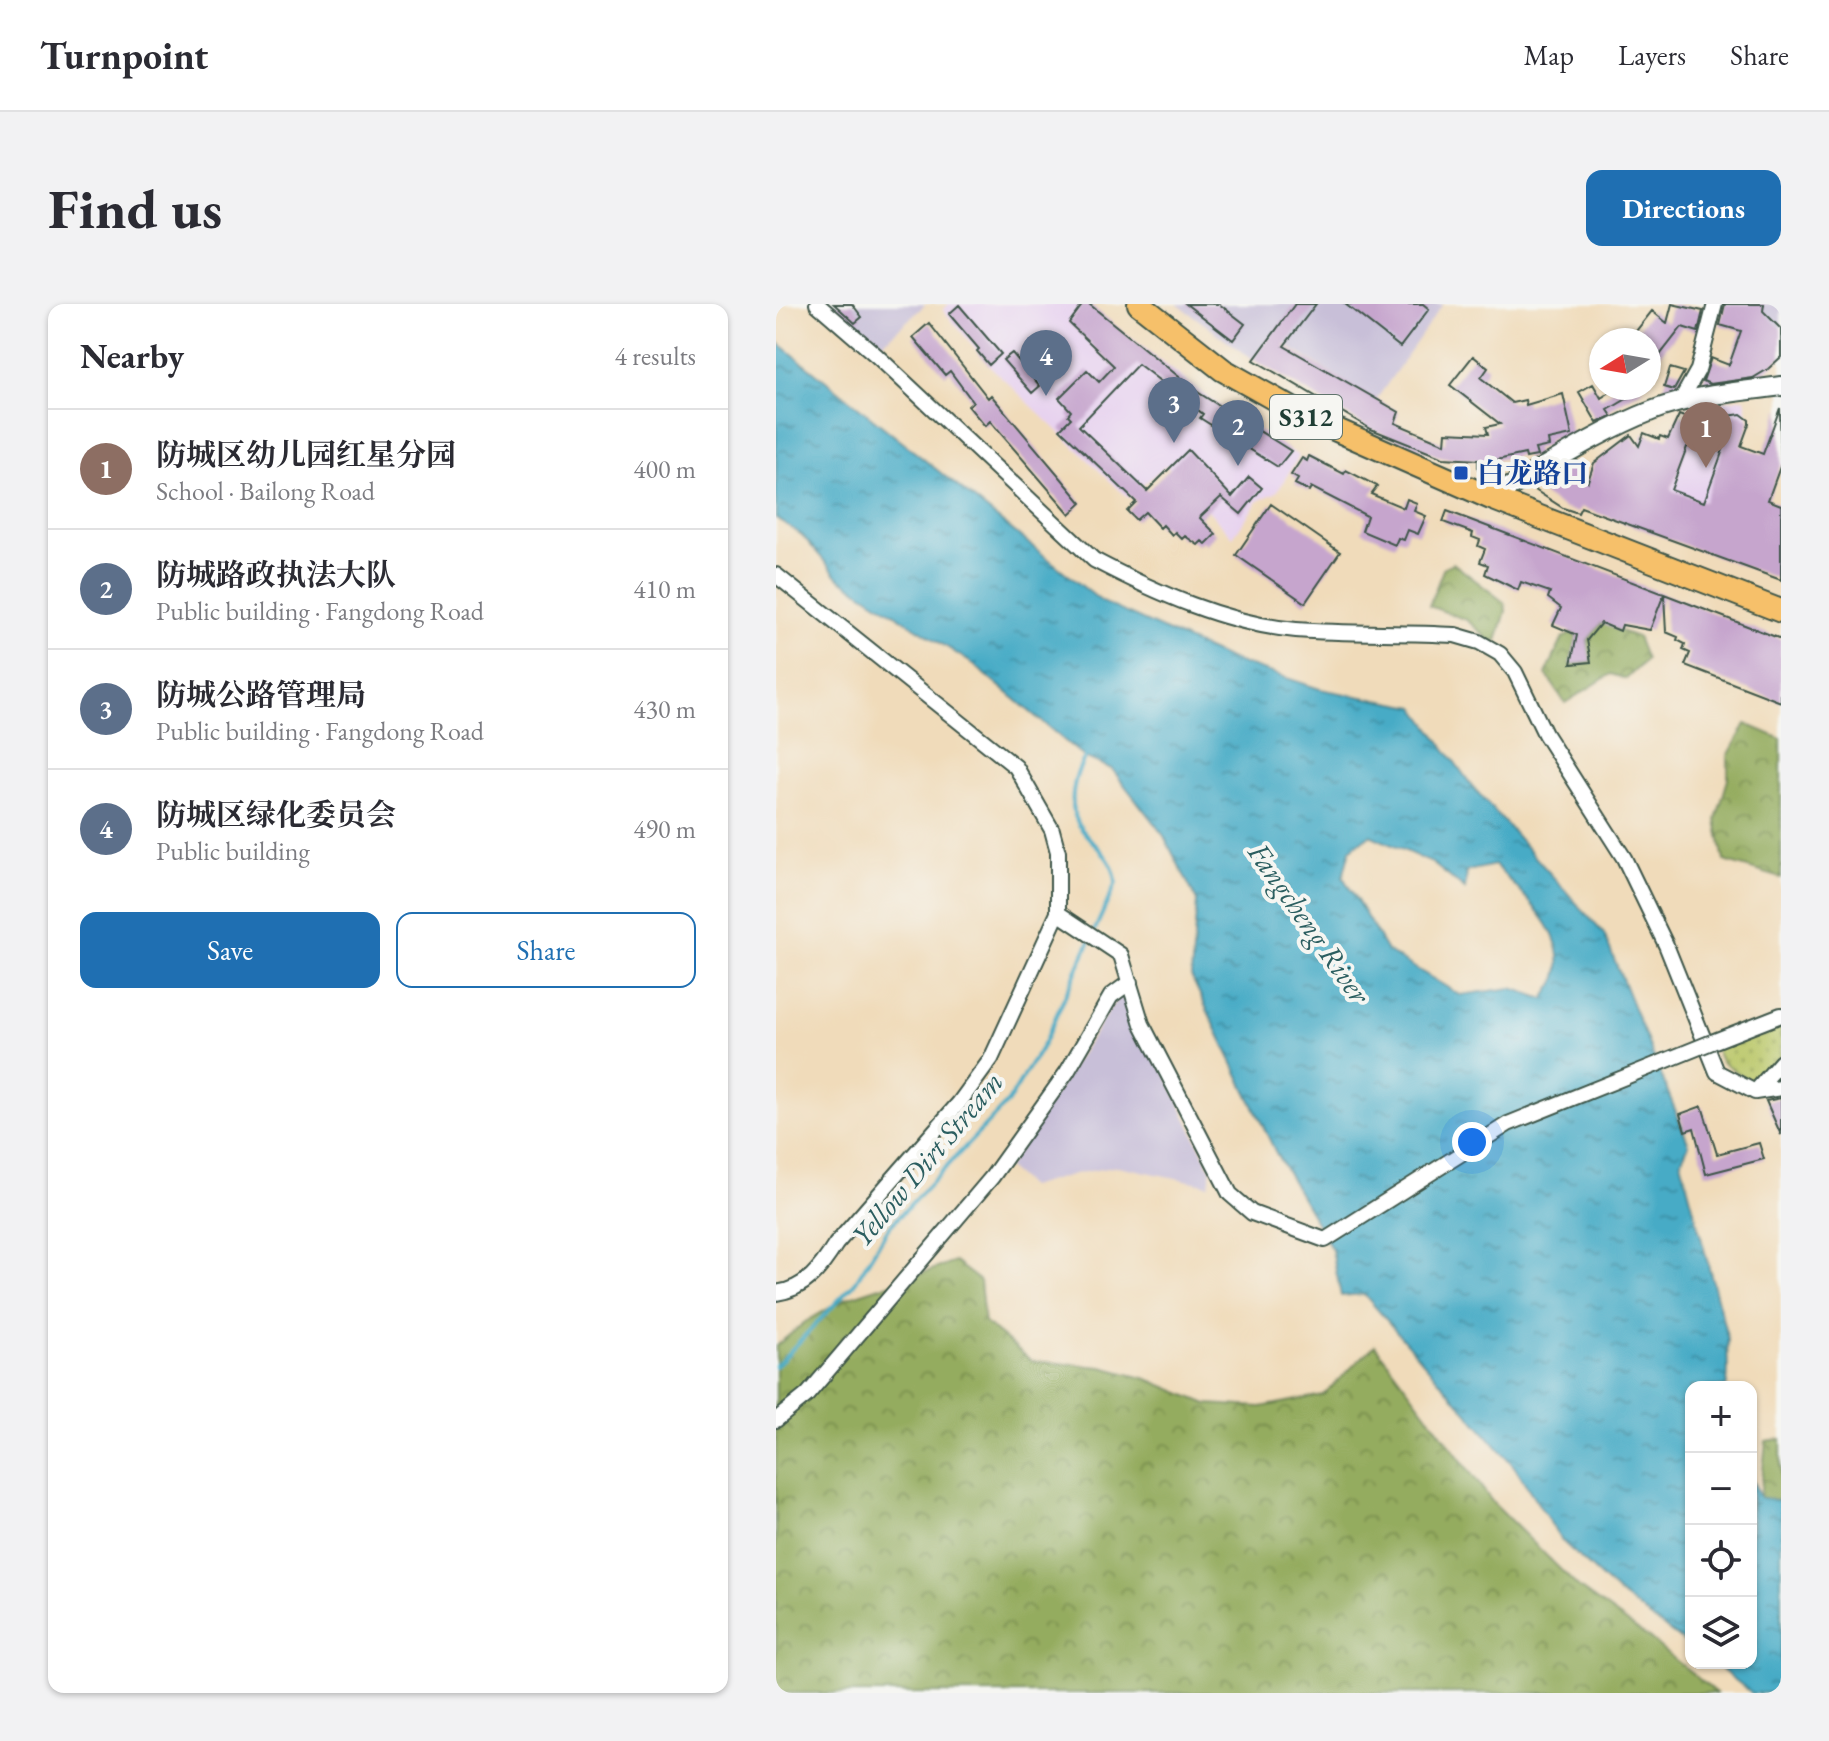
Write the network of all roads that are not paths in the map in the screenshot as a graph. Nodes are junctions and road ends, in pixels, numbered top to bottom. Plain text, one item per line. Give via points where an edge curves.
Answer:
1 (817, 304) edge
2 (1139, 304) edge
3 (1715, 304) edge
4 (1781, 386) edge
5 (1680, 402) junction
6 (1491, 498) junction
7 (776, 575) edge
8 (1781, 611) edge
9 (1058, 913) junction
10 (1130, 982) junction
11 (1781, 1015) edge
12 (1781, 1062) edge
13 (1781, 1088) edge
14 (1755, 1092) junction
15 (776, 1293) edge
16 (776, 1420) edge

1 - 14 street via 1094,560 1135,582 1250,623 1294,630 1455,635 1500,654 1624,858 1717,1072
2 - 6 main road, S312 via 1223,370 1305,416
3 - 5 street via 1698,370
4 - 5 street
5 - 6 street via 1584,445
6 - 8 main road, S312
7 - 9 street via 1016,767 1052,830 1058,852
9 - 10 street via 1121,955
9 - 15 street via 991,1059 959,1103 836,1244 823,1266 796,1288
10 - 11 street, bridge via 1142,1024 1230,1194 1252,1213 1325,1240 1508,1124
10 - 16 street via 1111,996 1067,1072 992,1177 807,1395
12 - 14 street
13 - 14 street

